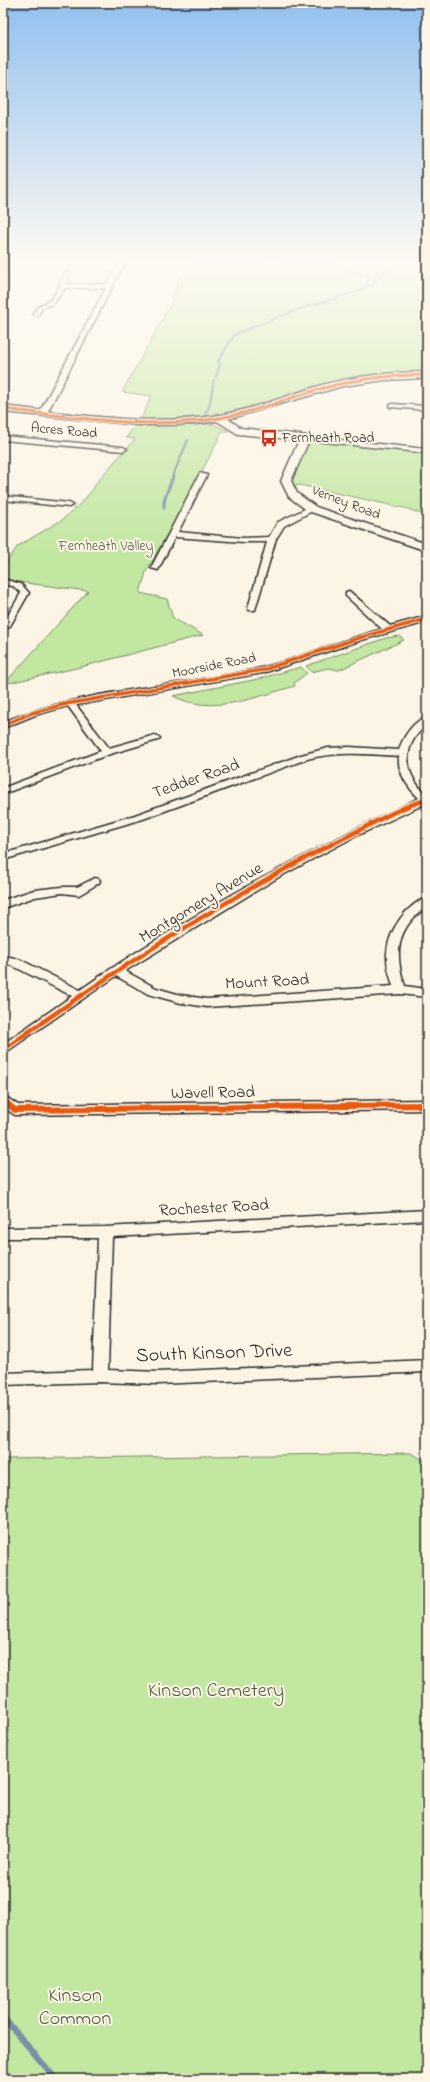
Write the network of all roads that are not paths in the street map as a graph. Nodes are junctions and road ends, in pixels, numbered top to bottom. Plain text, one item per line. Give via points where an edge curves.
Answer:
1 (70, 361) edge
2 (427, 375) edge
3 (392, 406) dead end
4 (427, 408) edge
5 (3, 409) edge
6 (43, 413) junction
7 (219, 418) junction
8 (3, 438) edge
9 (305, 438) junction
10 (123, 449) dead end
11 (427, 451) edge
12 (203, 475) dead end
13 (3, 498) edge
14 (69, 505) dead end
15 (312, 509) junction
16 (172, 534) junction
17 (272, 539) junction
18 (427, 548) edge
19 (155, 568) dead end
20 (3, 582) edge
21 (349, 594) dead end
22 (252, 608) dead end
23 (427, 619) edge
24 (6, 626) dead end
25 (388, 629) junction
26 (70, 703) junction
27 (427, 720) edge
28 (3, 725) edge
29 (155, 738) dead end
30 (107, 752) junction
31 (402, 754) junction
32 (3, 791) edge
33 (426, 800) edge
34 (3, 857) edge
35 (95, 881) dead end
36 (427, 902) edge
37 (3, 904) edge
38 (3, 959) edge
39 (116, 971) junction
40 (400, 990) junction
41 (427, 992) edge
42 (79, 995) junction
43 (3, 1050) edge
44 (3, 1100) edge
45 (427, 1105) edge
46 (427, 1215) edge
47 (105, 1232) junction
48 (3, 1233) edge
49 (427, 1366) edge
50 (100, 1376) junction
51 (3, 1378) edge

1 - 6 street
2 - 7 street via 395,375 341,383 248,412
3 - 4 street
5 - 6 street
6 - 7 street via 136,422 174,423
7 - 9 street via 238,432
8 - 10 street, Acres Road
9 - 11 street
9 - 15 street, Verney Road via 286,481 293,495
12 - 16 street
13 - 14 street
15 - 17 street via 281,524
15 - 18 street, Verney Road
16 - 17 street via 243,540
16 - 19 street
17 - 22 street
20 - 24 street via 22,587 25,593
21 - 25 street
23 - 25 street, Moorside Road
25 - 26 street, Moorside Road via 263,670
26 - 28 street, Moorside Road via 32,713
26 - 30 street
27 - 31 street via 408,736
29 - 30 street
30 - 32 street
31 - 33 street via 404,768 413,787
31 - 34 street, Tedder Road via 328,751 139,817
33 - 39 street, Montgomery Avenue via 350,835 273,876
35 - 37 street via 79,891 62,890 34,894
36 - 40 street via 408,917 398,933 393,948 393,967
38 - 42 street via 17,963
39 - 40 street, Mount Road via 152,991 207,1003
39 - 42 street, Montgomery Avenue
40 - 41 street, Mount Road
42 - 43 street, Montgomery Avenue
44 - 45 street, Wavell Road via 15,1110
46 - 47 street, Rochester Road
47 - 48 street, Rochester Road
47 - 50 street
49 - 50 street, South Kinson Drive via 158,1378
50 - 51 street, South Kinson Drive

